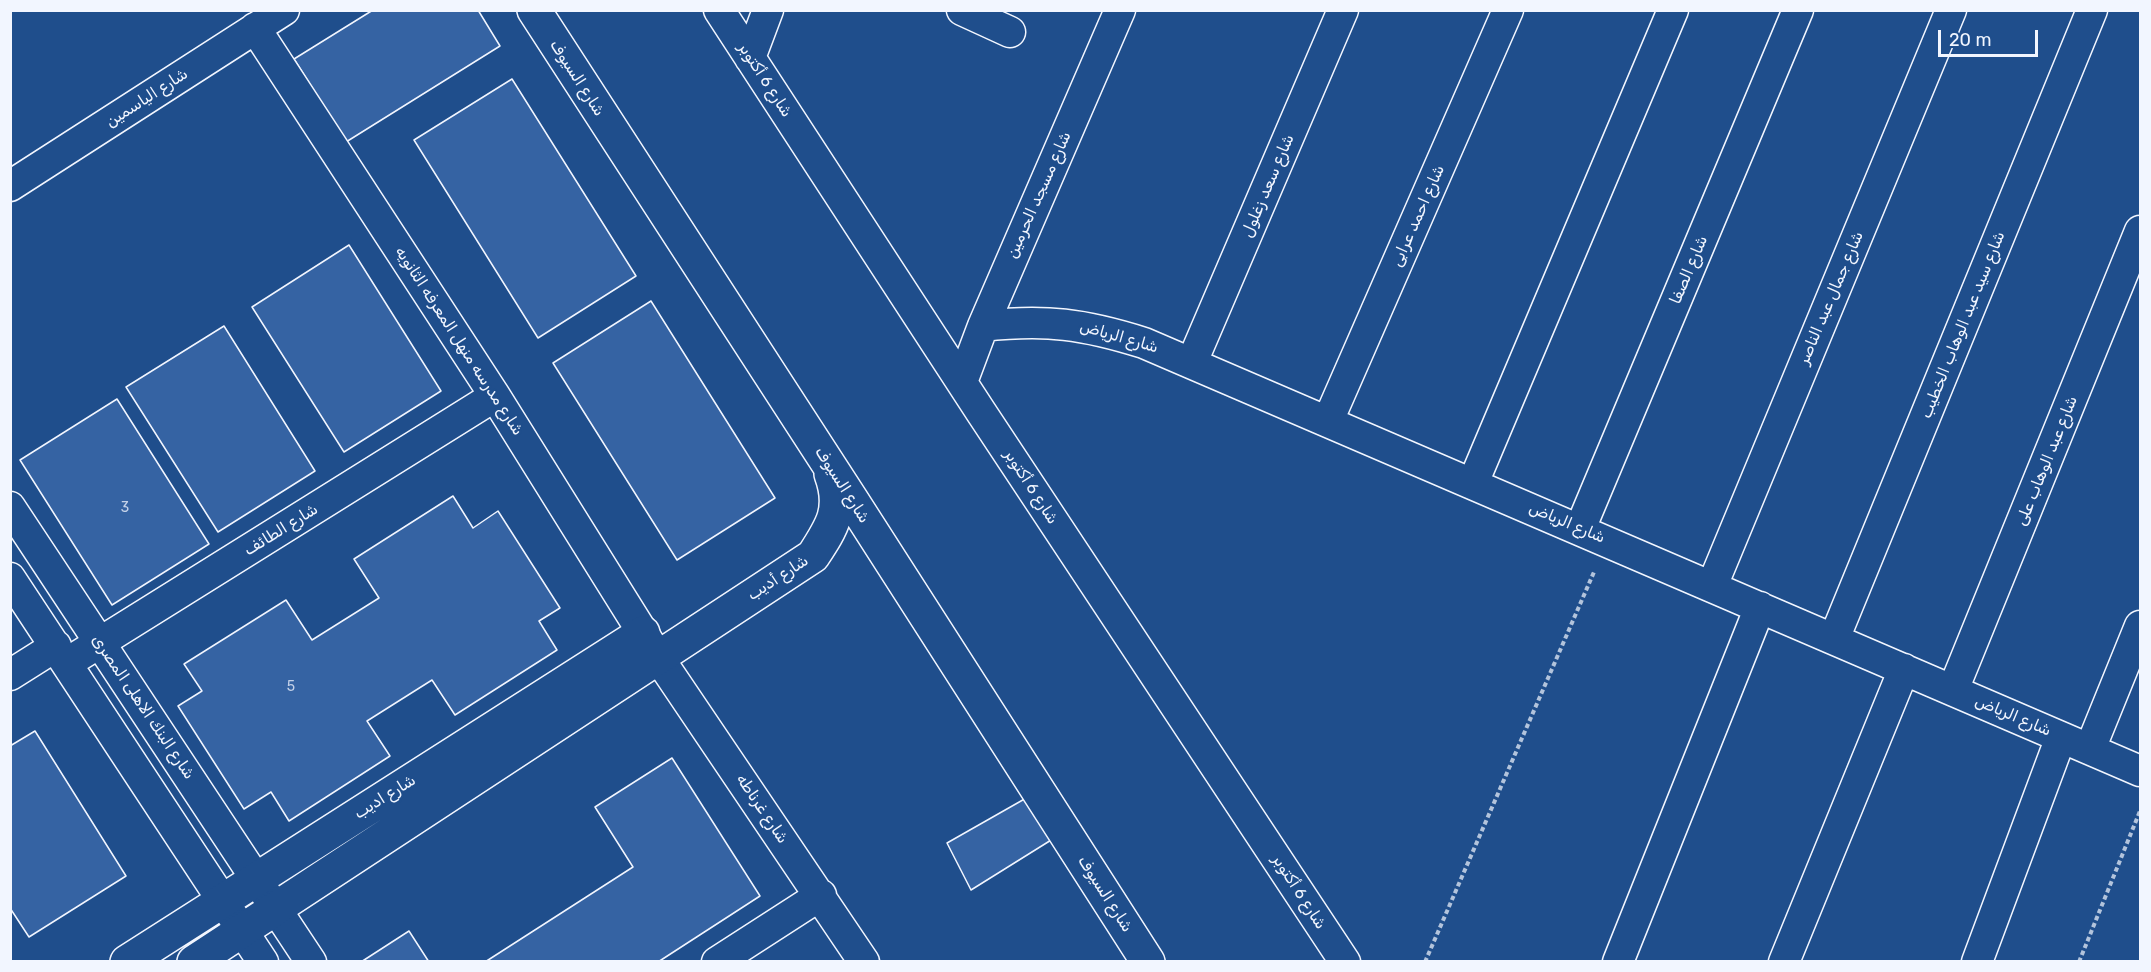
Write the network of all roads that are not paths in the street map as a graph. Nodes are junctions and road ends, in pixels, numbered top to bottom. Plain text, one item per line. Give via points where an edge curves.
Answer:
1 (284, 10) edge
2 (534, 10) edge
3 (719, 10) edge
4 (768, 10) edge
5 (962, 10) edge
6 (1120, 10) edge
7 (1343, 10) edge
8 (1508, 10) edge
9 (1673, 10) edge
10 (1798, 10) edge
11 (1951, 10) edge
12 (2092, 10) edge
13 (255, 28) junction
14 (1010, 32) dead end
15 (750, 58) junction
16 (10, 186) edge
17 (2140, 231) edge
18 (982, 326) junction
19 (1192, 362) junction
20 (962, 382) junction
21 (495, 396) junction
22 (1328, 420) junction
23 (827, 462) junction
24 (1473, 483) junction
25 (10, 507) edge
26 (1580, 529) junction
27 (10, 578) edge
28 (1712, 586) junction
29 (1760, 607) junction
30 (2140, 626) edge
31 (1834, 639) junction
32 (100, 642) junction
33 (651, 645) junction
34 (62, 655) junction
35 (1904, 669) junction
36 (10, 675) edge
37 (1953, 690) junction
38 (2061, 737) junction
39 (2090, 749) junction
40 (2140, 771) edge
41 (256, 878) junction
42 (821, 895) junction
43 (223, 900) junction
44 (276, 908) junction
45 (243, 930) junction
46 (127, 962) edge
47 (194, 962) edge
48 (263, 962) edge
49 (311, 962) edge
50 (717, 962) edge
51 (864, 962) edge
52 (1148, 962) edge
53 (1345, 962) edge
54 (1618, 962) edge
55 (1784, 962) edge
56 (1977, 962) edge

1 - 13 street, شارع الياسمين
2 - 23 main road, شارع السيوف
3 - 15 street, شارع 6 أكتوبر
4 - 15 street
5 - 14 street
6 - 18 street, شارع مسجد الحرمين
7 - 19 street, شارع سعد زغلول
8 - 22 street, شارع احمد عرابى
9 - 24 street
10 - 26 street, شارع الصفا
11 - 28 street, شارع جمال عبد الناصر
12 - 31 street, شارع سيد عبد الوهاب الخطيب
13 - 16 street, شارع الياسمين
13 - 21 street, شارع مدرسه منهل المعرفه الثانويه
15 - 20 street, شارع 6 أكتوبر
17 - 37 street, شارع عبد الوهاب على
18 - 19 street, شارع الرياض via 1070,323 1144,342
18 - 20 street, شارع مسجد الحرمين
19 - 22 street, شارع الرياض
20 - 53 street, شارع 6 أكتوبر
21 - 32 street, شارع الطائف
21 - 33 street, شارع مدرسه منهل المعرفه الثانويه
22 - 24 street, شارع الرياض
23 - 33 main road, شارع أديب via 837,490 837,510 828,534 813,556
23 - 52 main road, شارع السيوف
24 - 26 street, شارع الرياض
25 - 32 street, شارع البنك الاهلى المصرى
26 - 28 street, شارع الرياض
27 - 34 street
28 - 29 street, شارع الرياض
29 - 31 street, شارع الرياض
29 - 54 street
30 - 39 street
31 - 35 street, شارع الرياض
32 - 34 street, شارع الطائف
32 - 41 street, شارع البنك الاهلى المصرى
33 - 41 main road, شارع اديب
33 - 42 street, شارع غرناطه
33 - 44 main road, شارع اديب
34 - 36 street, شارع الطائف
34 - 43 street
35 - 37 street, شارع الرياض
35 - 55 street
37 - 38 street, شارع الرياض
38 - 39 street, شارع الرياض
38 - 56 street
39 - 40 street, شارع الرياض
41 - 43 main road, شارع اديب
41 - 44 street, شارع البنك الاهلى المصرى
42 - 50 street
42 - 51 street, شارع غرناطه
43 - 45 street
43 - 46 main road, شارع اديب
44 - 45 main road, شارع اديب
44 - 49 street, شارع البنك الاهلى المصرى
45 - 47 main road, شارع اديب
45 - 48 street

